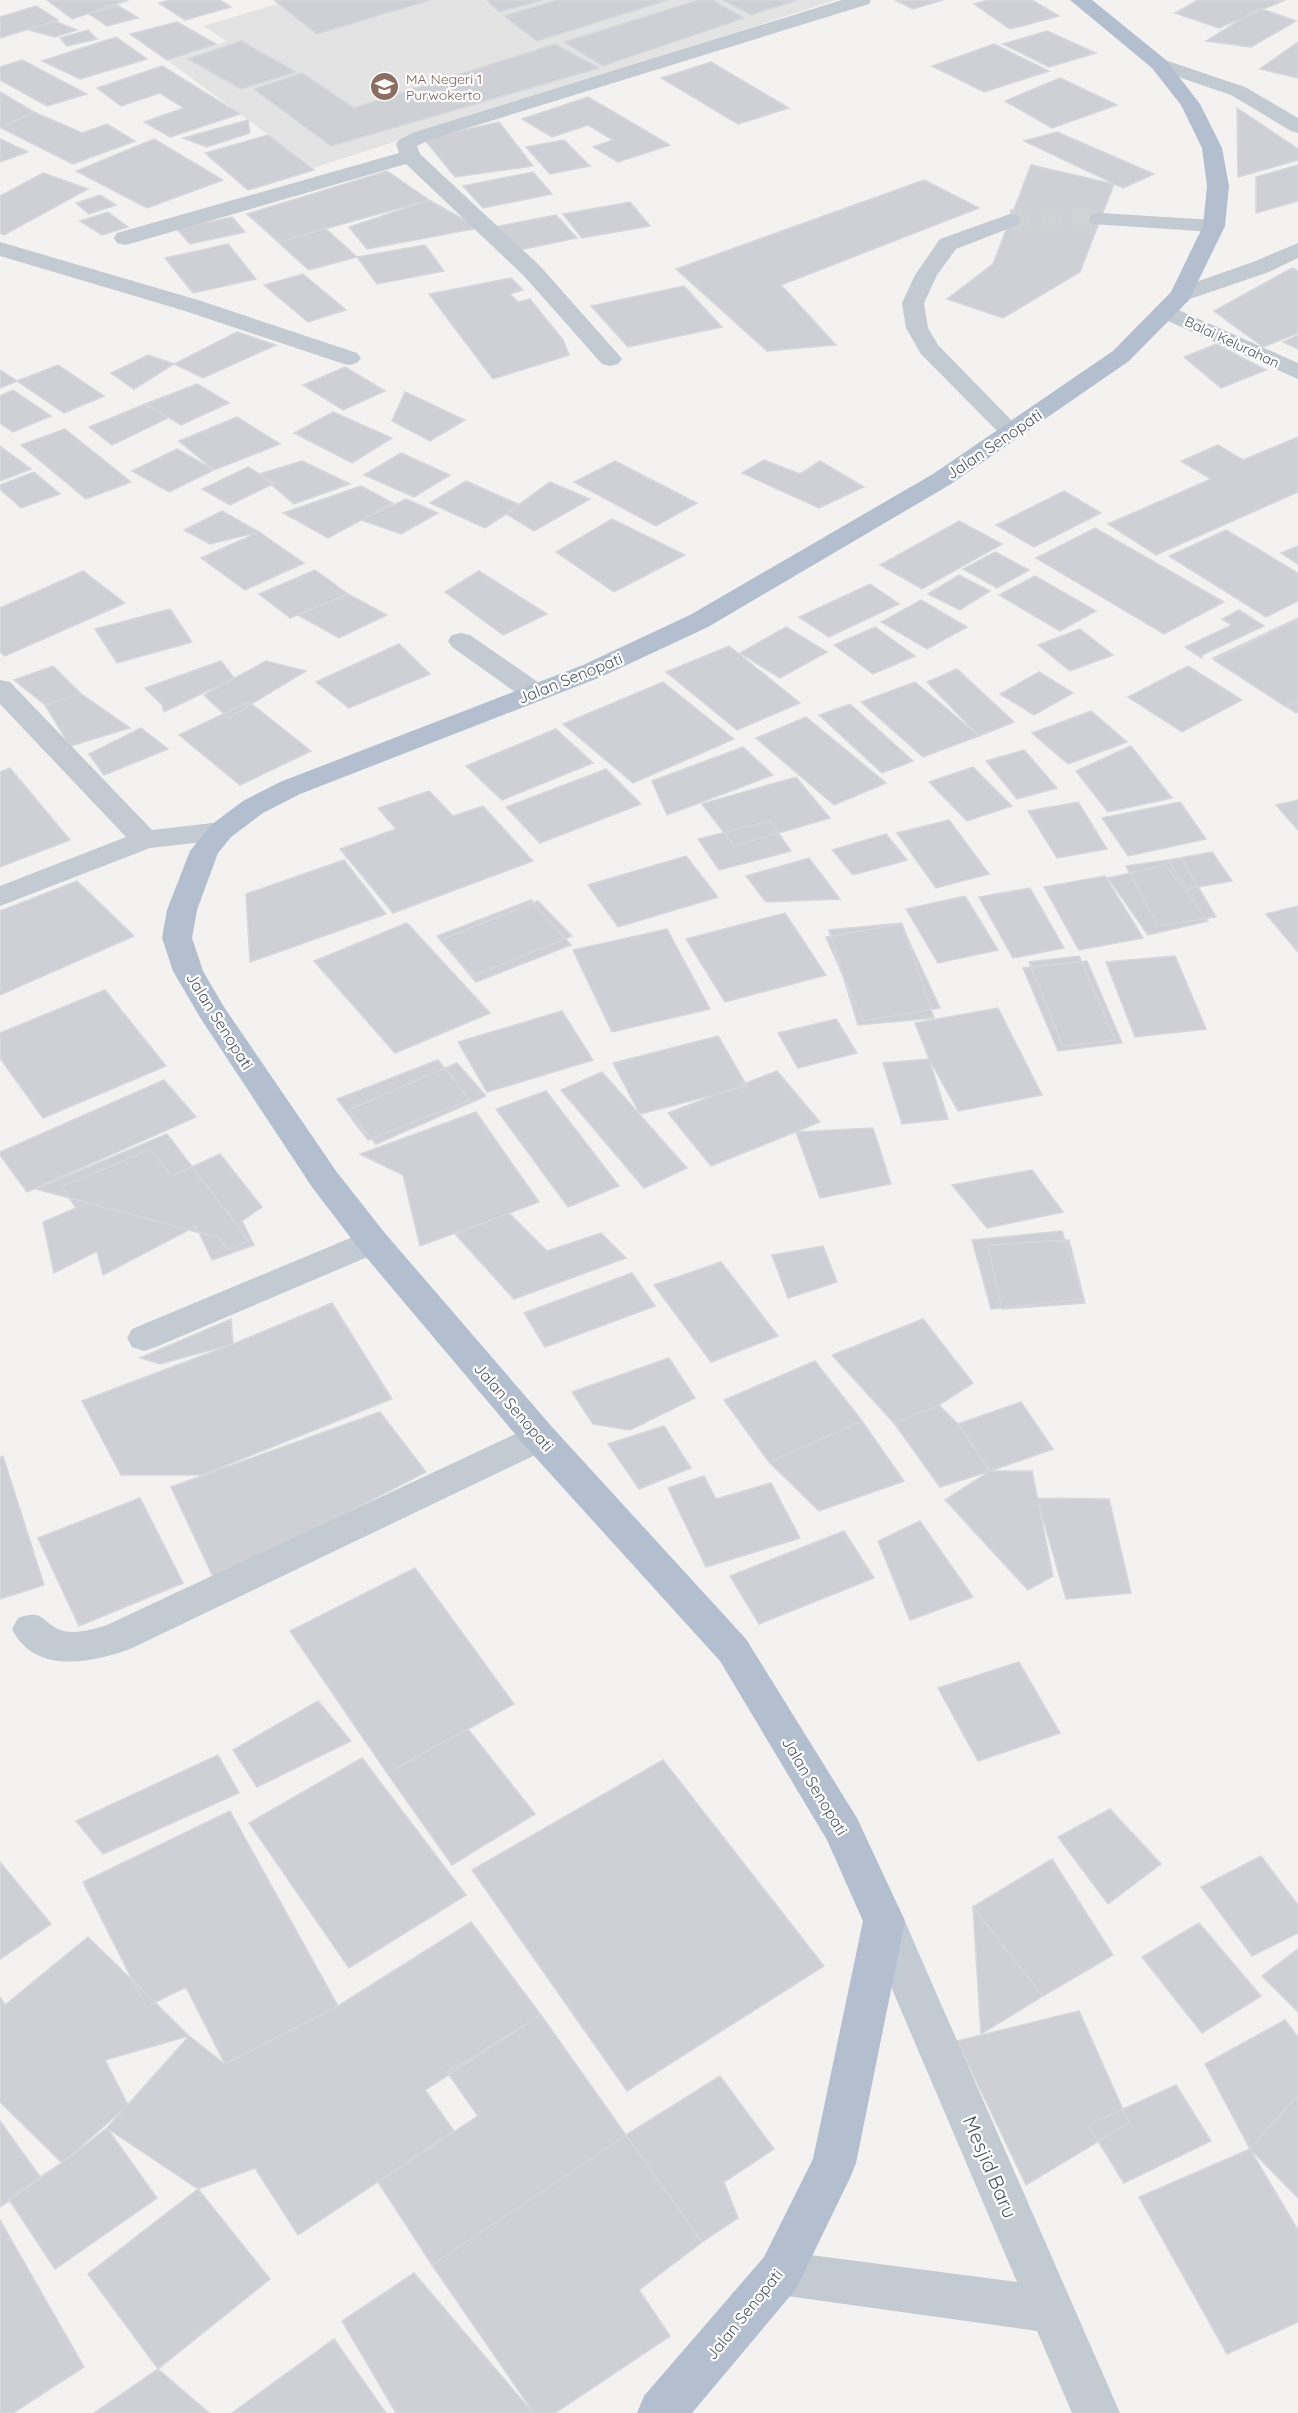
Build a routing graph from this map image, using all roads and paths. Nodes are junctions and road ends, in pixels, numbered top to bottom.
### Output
1 (862, 0) edge
2 (1079, 0) edge
3 (1159, 64) junction
4 (1298, 127) edge
5 (410, 156) junction
6 (1100, 219) tunnel mouth
7 (1010, 220) tunnel mouth
8 (1214, 226) junction
9 (125, 238) dead end
10 (0, 249) edge
11 (1298, 250) edge
12 (1173, 303) junction
13 (349, 358) dead end
14 (610, 359) dead end
15 (1298, 372) edge
16 (1011, 432) junction
17 (461, 641) dead end
18 (0, 688) edge
19 (535, 693) junction
20 (221, 831) junction
21 (145, 840) junction
22 (0, 897) edge
23 (372, 1241) junction
24 (144, 1338) dead end
25 (539, 1437) junction
26 (31, 1629) dead end
27 (884, 1921) junction
28 (780, 2273) junction
29 (1052, 2310) junction
30 (661, 2413) edge
31 (1096, 2413) edge

1 - 5 street
2 - 3 main road, Jalan Senopati
3 - 4 street
3 - 8 main road, Jalan Senopati
5 - 9 street
5 - 14 street
6 - 8 street
7 - 16 street
8 - 12 main road, Jalan Senopati
10 - 13 street
11 - 12 street
12 - 15 street, Balai Kelurahan
12 - 16 main road, Jalan Senopati
16 - 19 main road, Jalan Senopati
17 - 19 street
18 - 21 street
19 - 20 main road, Jalan Senopati
20 - 21 street
20 - 23 main road, Jalan Senopati
21 - 22 street
23 - 24 street
23 - 25 main road, Jalan Senopati
25 - 26 street
25 - 27 main road, Jalan Senopati
27 - 28 main road, Jalan Senopati
27 - 29 street, Mesjid Baru
28 - 29 street
28 - 30 main road, Jalan Senopati
29 - 31 street, Mesjid Baru

